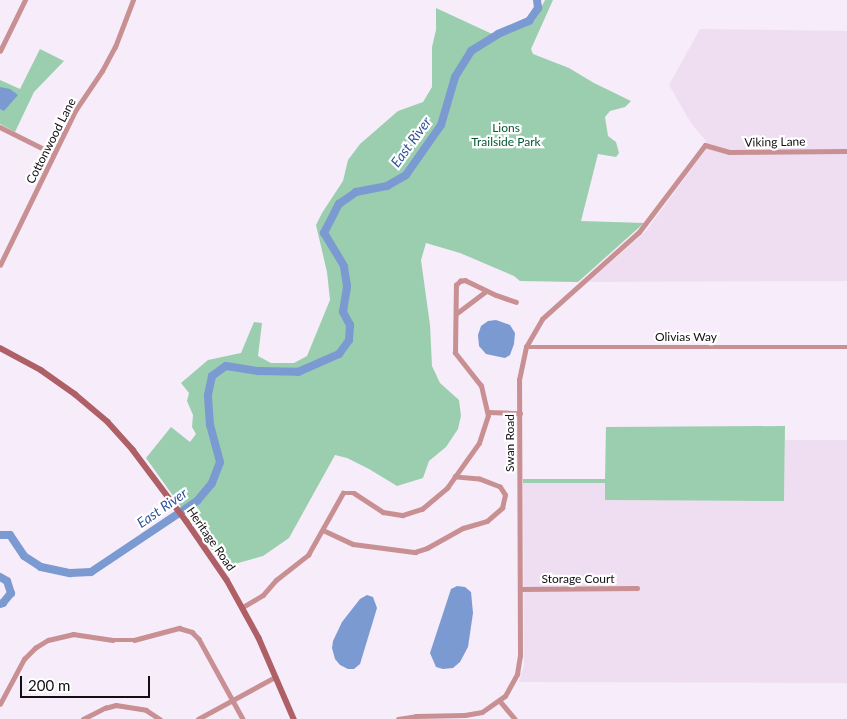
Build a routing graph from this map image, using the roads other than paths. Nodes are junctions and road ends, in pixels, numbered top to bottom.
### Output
1 (25, 0) edge
2 (134, 0) edge
3 (0, 51) edge
4 (0, 127) edge
5 (705, 145) joint
6 (847, 151) edge
7 (54, 154) junction
8 (0, 265) edge
9 (486, 291) junction
10 (516, 302) dead end
11 (457, 313) junction
12 (526, 347) junction
13 (847, 347) edge
14 (0, 348) edge
15 (488, 412) junction
16 (520, 412) junction
17 (456, 477) junction
18 (323, 530) junction
19 (520, 588) junction
20 (637, 588) dead end
21 (243, 607) junction
22 (275, 677) junction
23 (233, 700) junction
24 (500, 701) junction
25 (0, 704) edge
26 (83, 719) edge
27 (160, 719) edge
28 (198, 719) edge
29 (243, 719) edge
30 (294, 719) edge
31 (398, 719) edge
32 (515, 719) edge

1 - 3 street
2 - 7 street, Cottonwood Lane
4 - 7 street
5 - 6 street, Viking Lane
5 - 12 street, Swan Road
7 - 8 street, Cottonwood Lane
9 - 10 street
9 - 11 street
9 - 11 street
11 - 15 street
12 - 13 street, Olivias Way
12 - 16 street, Swan Road
14 - 21 main road, Heritage Road
15 - 16 street
15 - 17 street
16 - 19 street, Swan Road
17 - 18 street
17 - 18 street
18 - 21 street
19 - 20 street, Storage Court
19 - 24 street, Swan Road
21 - 22 main road, Heritage Road
22 - 23 street
22 - 30 main road, Heritage Road
23 - 25 street
23 - 28 street
23 - 29 street
24 - 31 street, Swan Road
24 - 32 street
26 - 27 street

